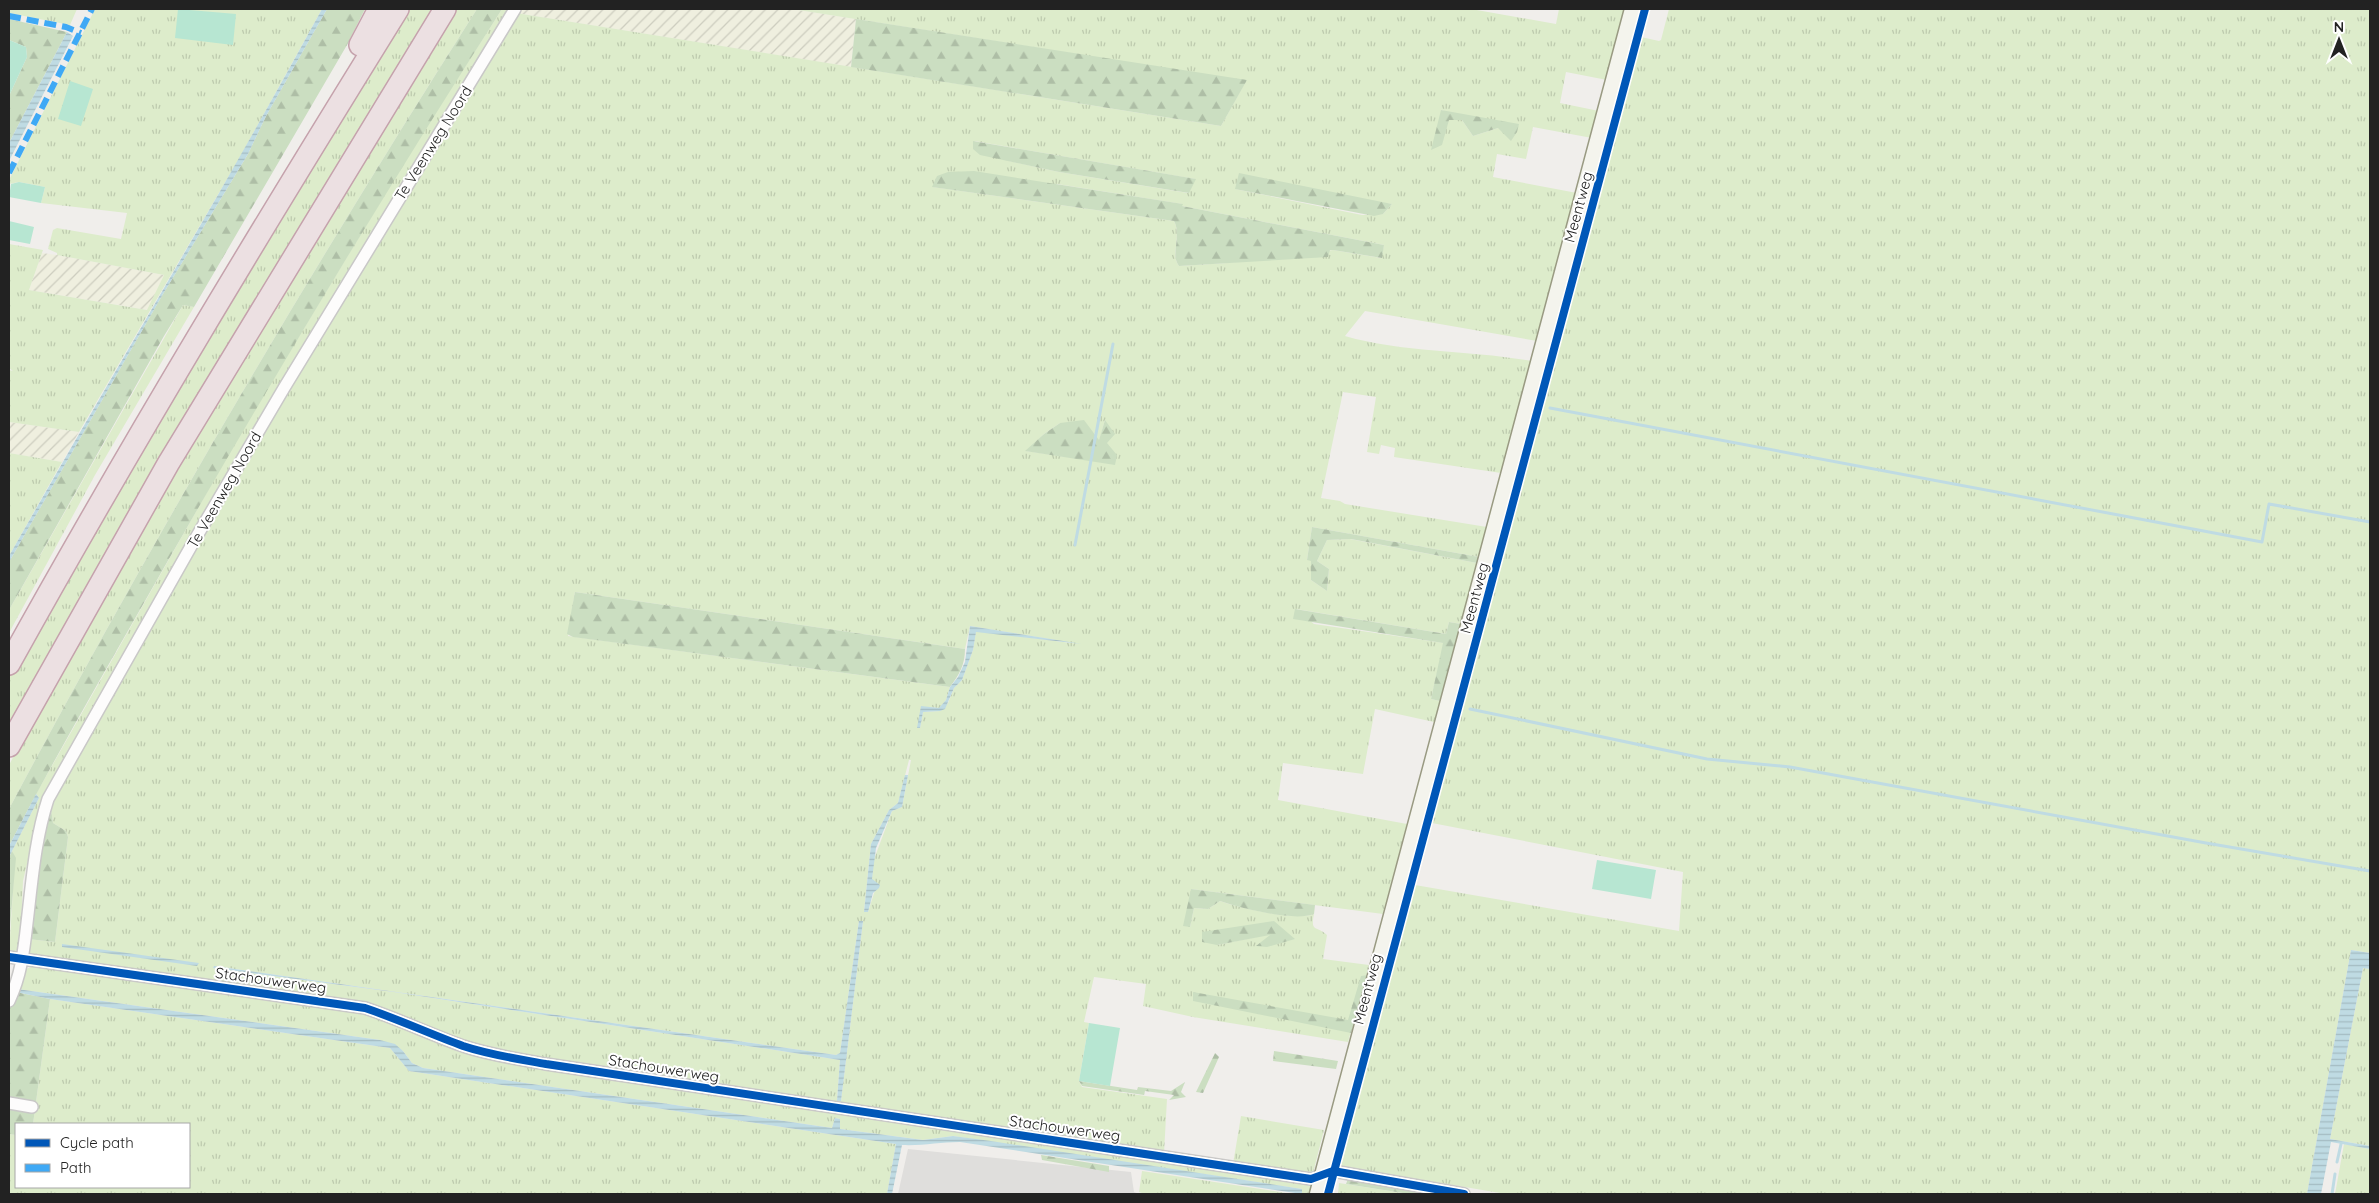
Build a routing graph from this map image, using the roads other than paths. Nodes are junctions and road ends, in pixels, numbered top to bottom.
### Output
1 (379, 9) edge
2 (398, 9) edge
3 (445, 9) edge
4 (516, 9) edge
5 (1633, 9) edge
6 (258, 234) junction
7 (9, 664) edge
8 (9, 746) edge
9 (9, 957) edge
10 (23, 960) junction
11 (9, 1001) edge
12 (9, 1103) edge
13 (32, 1107) dead end
14 (1322, 1175) junction
15 (1318, 1194) edge
16 (1464, 1194) edge

1 - 6 highway
2 - 6 highway
3 - 8 highway
4 - 10 street, Te Veenweg Noord
5 - 14 street, Meentweg
6 - 7 highway
9 - 10 street, Stachouwerweg
10 - 11 street, Te Veenweg Noord
10 - 14 street, Stachouwerweg
12 - 13 street
14 - 15 street, Meentweg
14 - 16 street, Stachouwerweg

